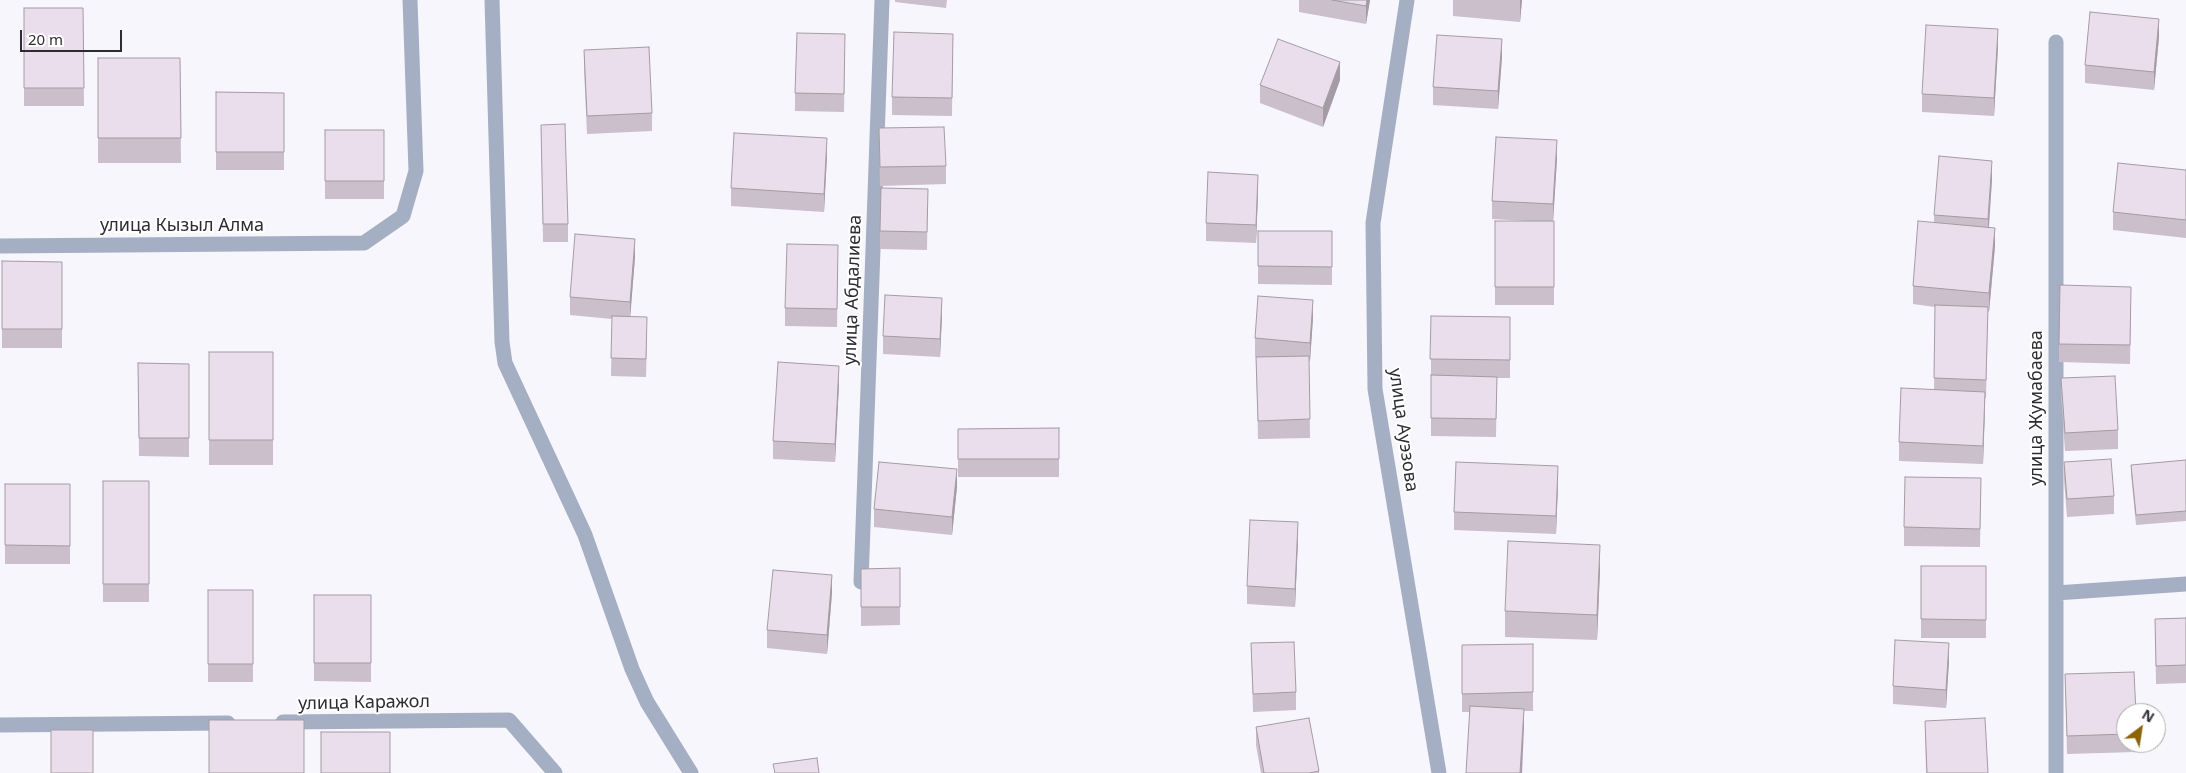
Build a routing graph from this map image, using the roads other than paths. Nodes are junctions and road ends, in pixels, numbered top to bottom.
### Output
1 (410, 0) edge
2 (492, 0) edge
3 (882, 0) edge
4 (1407, 0) edge
5 (2056, 42) dead end
6 (0, 246) edge
7 (861, 582) edge
8 (2186, 584) edge
9 (2056, 593) junction
10 (270, 722) edge
11 (240, 723) edge
12 (0, 725) edge
13 (555, 773) edge
14 (691, 773) edge
15 (1439, 773) edge
16 (2056, 773) edge

1 - 6 street, улица Кызыл Алма
2 - 14 street
3 - 7 street, улица Абдалиева
4 - 15 street, улица Ауэзова
5 - 9 street, улица Жумабаева
8 - 9 street
9 - 16 street, улица Жумабаева
10 - 13 street, улица Каражол
11 - 12 street

